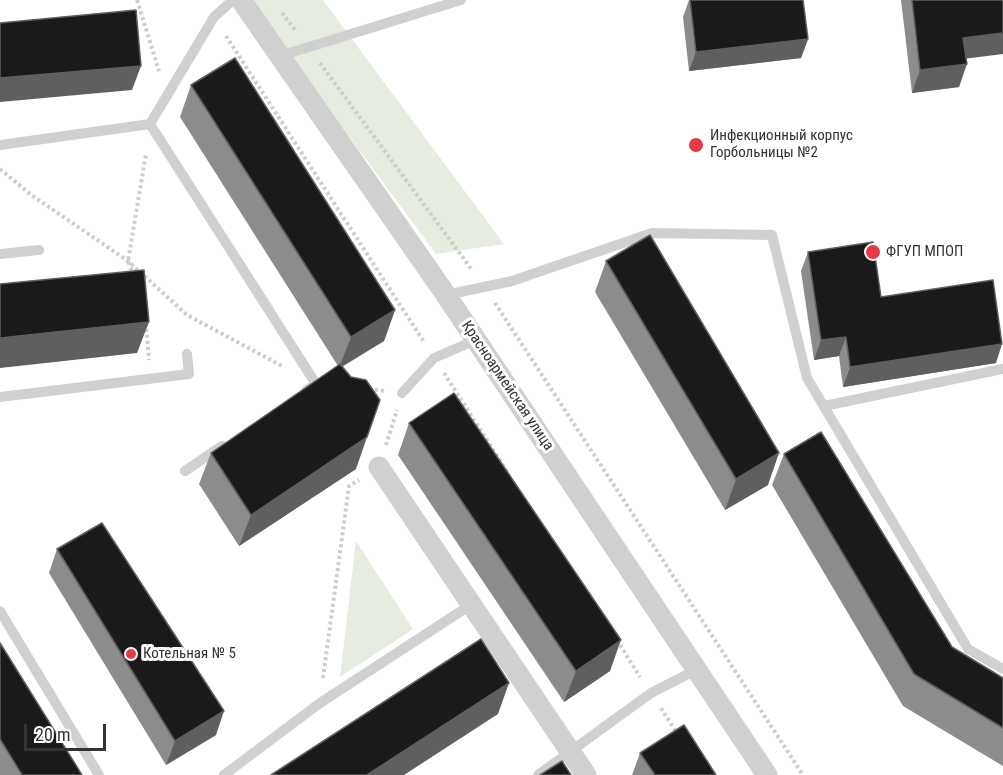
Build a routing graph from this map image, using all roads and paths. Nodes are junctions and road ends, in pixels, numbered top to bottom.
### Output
1 (136, 0) edge
2 (233, 0) edge
3 (242, 0) edge
4 (461, 0) edge
5 (280, 9) dead end
6 (214, 17) junction
7 (308, 47) junction
8 (280, 56) junction
9 (163, 82) dead end
10 (150, 124) junction
11 (0, 145) edge
12 (0, 169) edge
13 (39, 250) dead end
14 (0, 254) edge
15 (128, 261) junction
16 (136, 283) edge
17 (485, 286) junction
18 (446, 295) junction
19 (146, 317) edge
20 (476, 340) junction
21 (187, 354) dead end
22 (434, 358) junction
23 (1001, 371) edge
24 (134, 380) junction
25 (316, 384) junction
26 (359, 388) edge
27 (402, 393) junction
28 (297, 396) edge
29 (0, 397) edge
30 (824, 406) junction
31 (232, 440) edge
32 (379, 467) junction
33 (185, 471) dead end
34 (511, 476) edge
35 (472, 604) junction
36 (0, 611) edge
37 (612, 634) edge
38 (1003, 669) edge
39 (696, 670) junction
40 (651, 693) junction
41 (320, 703) junction
42 (680, 739) edge
43 (572, 751) junction
44 (99, 775) edge
45 (225, 775) edge
46 (538, 775) edge
47 (586, 775) edge
48 (767, 775) edge
49 (803, 775) edge

1 - 9 path
2 - 6 lane
3 - 8 street, Красноармейская улица
4 - 7 lane
5 - 7 path
6 - 10 lane
6 - 22 path
7 - 8 lane
7 - 17 path
8 - 18 street, Красноармейская улица
10 - 11 lane
10 - 15 path
10 - 25 lane
12 - 15 path
13 - 14 lane
15 - 16 path
15 - 25 path
17 - 18 lane
17 - 30 lane
17 - 49 path
18 - 20 street, Красноармейская улица
19 - 24 path
20 - 22 lane
20 - 39 street, Красноармейская улица
21 - 24 lane
22 - 27 lane
22 - 34 path
23 - 30 lane
24 - 29 lane
25 - 28 lane
26 - 27 path
27 - 32 path
30 - 38 lane
31 - 33 lane
32 - 35 street
32 - 41 path
35 - 41 lane
35 - 43 street
36 - 44 lane
37 - 40 path
39 - 40 lane
39 - 48 street, Красноармейская улица
40 - 42 path
40 - 43 lane
41 - 45 lane
43 - 46 lane
43 - 47 street

